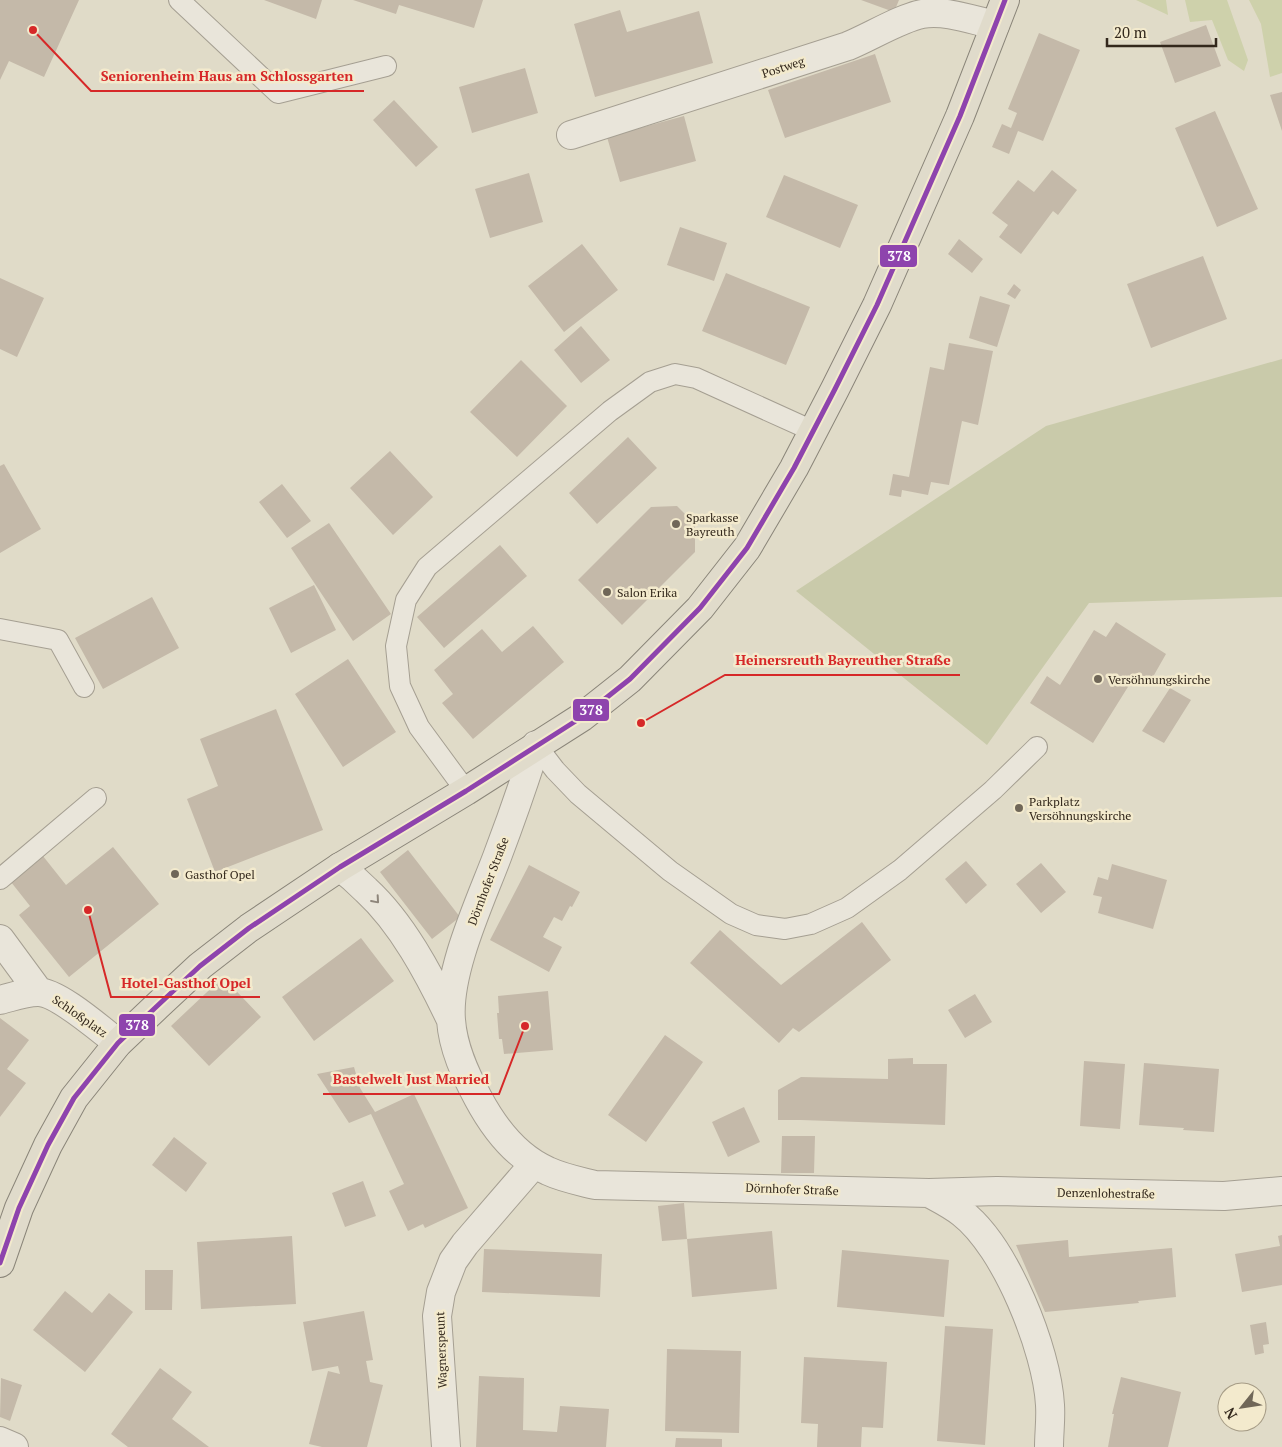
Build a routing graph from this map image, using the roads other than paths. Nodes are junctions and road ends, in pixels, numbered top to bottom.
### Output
1 (179, 0) edge
2 (1005, 0) edge
3 (995, 25) junction
4 (386, 66) dead end
5 (571, 135) dead end
6 (813, 431) junction
7 (0, 630) edge
8 (84, 687) dead end
9 (536, 745) junction
10 (1037, 747) dead end
11 (466, 791) junction
12 (96, 798) dead end
13 (340, 867) junction
14 (0, 879) edge
15 (0, 938) edge
16 (39, 992) junction
17 (0, 1000) edge
18 (451, 1020) junction
19 (118, 1044) junction
20 (534, 1164) junction
21 (1282, 1191) edge
22 (929, 1193) junction
23 (0, 1263) edge
24 (0, 1441) edge
25 (14, 1447) edge
26 (446, 1447) edge
27 (1049, 1447) edge

1 - 4 lane
2 - 3 main road
3 - 5 street, Postweg
3 - 6 main road
6 - 9 main road
6 - 11 lane
7 - 8 lane
9 - 10 lane
9 - 11 main road
9 - 18 street, Dörnhofer Straße
11 - 13 main road
12 - 14 lane
13 -> 18 street, Dörnhofer Straße
13 - 19 main road
15 - 16 street, Schloßplatz
16 - 17 street, Schloßplatz
16 - 19 street, Schloßplatz
18 - 20 street, Dörnhofer Straße
19 - 23 main road
20 - 22 street, Dörnhofer Straße
20 - 26 street, Wagnerspeunt
21 - 22 street, Denzenlohestraße
22 - 27 street
24 - 25 street

